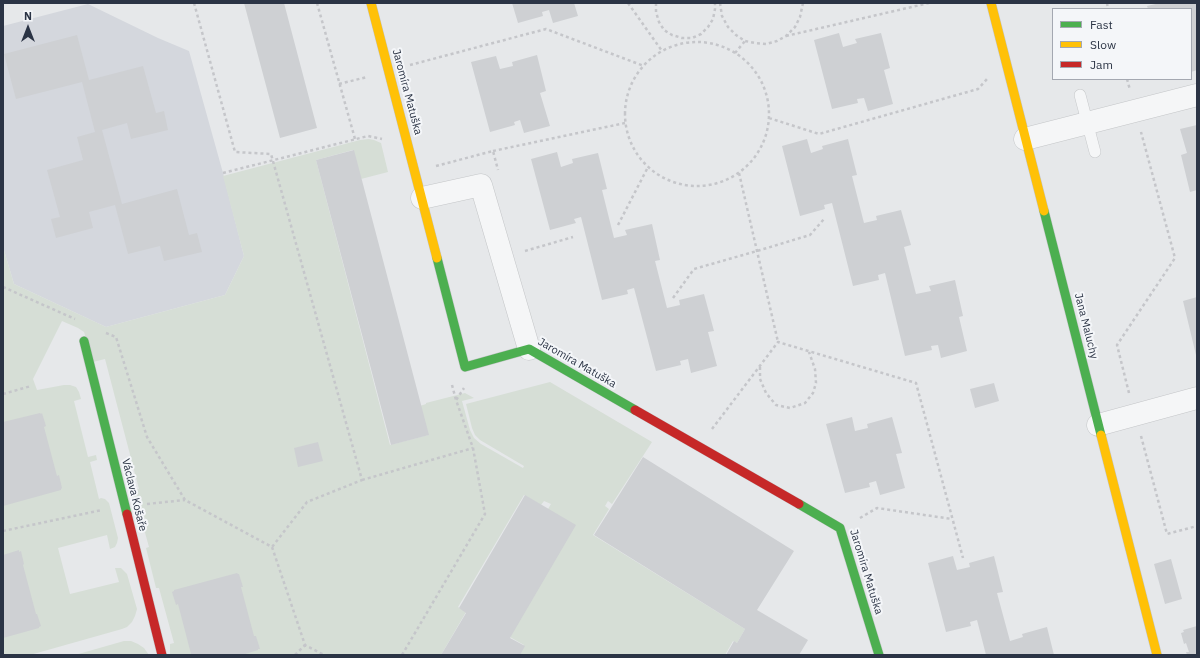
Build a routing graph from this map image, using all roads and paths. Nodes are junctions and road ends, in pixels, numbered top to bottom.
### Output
1 (194, 3) edge
2 (317, 3) edge
3 (371, 3) edge
4 (628, 3) edge
5 (656, 3) edge
6 (715, 3) edge
7 (720, 3) edge
8 (803, 3) edge
9 (929, 3) edge
10 (990, 3) edge
11 (715, 9) junction
12 (721, 10) junction
13 (786, 36) junction
14 (692, 38) junction
15 (745, 41) junction
16 (691, 42) junction
17 (662, 51) junction
18 (735, 53) junction
19 (644, 66) junction
20 (389, 70) junction
21 (988, 78) dead end
22 (1127, 80) edge
23 (339, 84) junction
24 (1080, 95) dead end
25 (1197, 95) edge
26 (1135, 111) junction
27 (769, 118) junction
28 (625, 123) junction
29 (1088, 123) junction
30 (354, 139) junction
31 (1025, 139) junction
32 (384, 140) dead end
33 (493, 151) junction
34 (1095, 152) dead end
35 (272, 160) junction
36 (648, 167) junction
37 (415, 171) junction
38 (499, 172) dead end
39 (223, 173) dead end
40 (738, 173) junction
41 (422, 198) junction
42 (824, 219) dead end
43 (618, 224) dead end
44 (573, 237) dead end
45 (757, 251) junction
46 (520, 253) dead end
47 (3, 287) edge
48 (673, 298) dead end
49 (81, 322) dead end
50 (102, 331) dead end
51 (84, 342) dead end
52 (778, 342) junction
53 (529, 349) junction
54 (809, 351) junction
55 (479, 363) junction
56 (760, 366) junction
57 (450, 378) dead end
58 (31, 386) dead end
59 (3, 394) edge
60 (1197, 398) edge
61 (456, 400) junction
62 (1135, 415) junction
63 (1098, 425) junction
64 (711, 431) dead end
65 (473, 448) junction
66 (362, 480) junction
67 (185, 500) junction
68 (124, 506) junction
69 (858, 519) dead end
70 (952, 519) junction
71 (1197, 526) edge
72 (3, 531) edge
73 (272, 547) junction
74 (963, 558) dead end
75 (305, 646) junction
76 (162, 655) edge
77 (295, 655) edge
78 (324, 655) edge
79 (402, 655) edge
80 (879, 655) edge
81 (1157, 655) edge

1 - 35 path
2 - 23 path
3 - 20 street, Jaromíra Matuška
4 - 17 path
5 - 14 path
6 - 11 path
7 - 12 path
8 - 13 path
9 - 13 path
10 - 31 street, Jana Maluchy
11 - 12 path
11 - 14 path
12 - 15 path
13 - 15 path
14 - 16 path
15 - 18 path
16 - 17 path
16 - 18 path
17 - 19 path
18 - 27 path
19 - 20 path
19 - 28 path
20 - 23 path
20 - 37 street, Jaromíra Matuška
21 - 27 path
22 - 26 path
23 - 30 path
24 - 29 lane
25 - 26 street
26 - 29 street
26 - 62 path
27 - 40 path
28 - 33 path
28 - 36 path
29 - 31 street
29 - 34 lane
30 - 32 path
30 - 35 path
31 - 63 street, Jana Maluchy
33 - 37 path
33 - 38 path
35 - 39 path
35 - 66 path
36 - 40 path
36 - 43 path
37 - 41 street, Jaromíra Matuška
40 - 45 path
41 - 53 street
41 - 55 street, Jaromíra Matuška
42 - 45 path
44 - 46 path
45 - 48 path
45 - 52 path
47 - 49 path
50 - 67 path
51 - 68 street, Václava Košaře
52 - 54 path
52 - 56 path
53 - 55 street, Jaromíra Matuška
53 - 80 street, Jaromíra Matuška
54 - 56 path
54 - 70 path
55 - 61 path
56 - 64 path
57 - 61 path
58 - 59 path
60 - 62 street
61 - 65 path
62 - 63 street
62 - 71 path
63 - 81 street, Jana Maluchy
65 - 66 path
65 - 79 path
66 - 73 path
67 - 68 path
67 - 73 path
68 - 72 path
68 - 76 street, Václava Košaře
69 - 70 path
70 - 74 path
73 - 75 path
75 - 77 path
75 - 78 path

